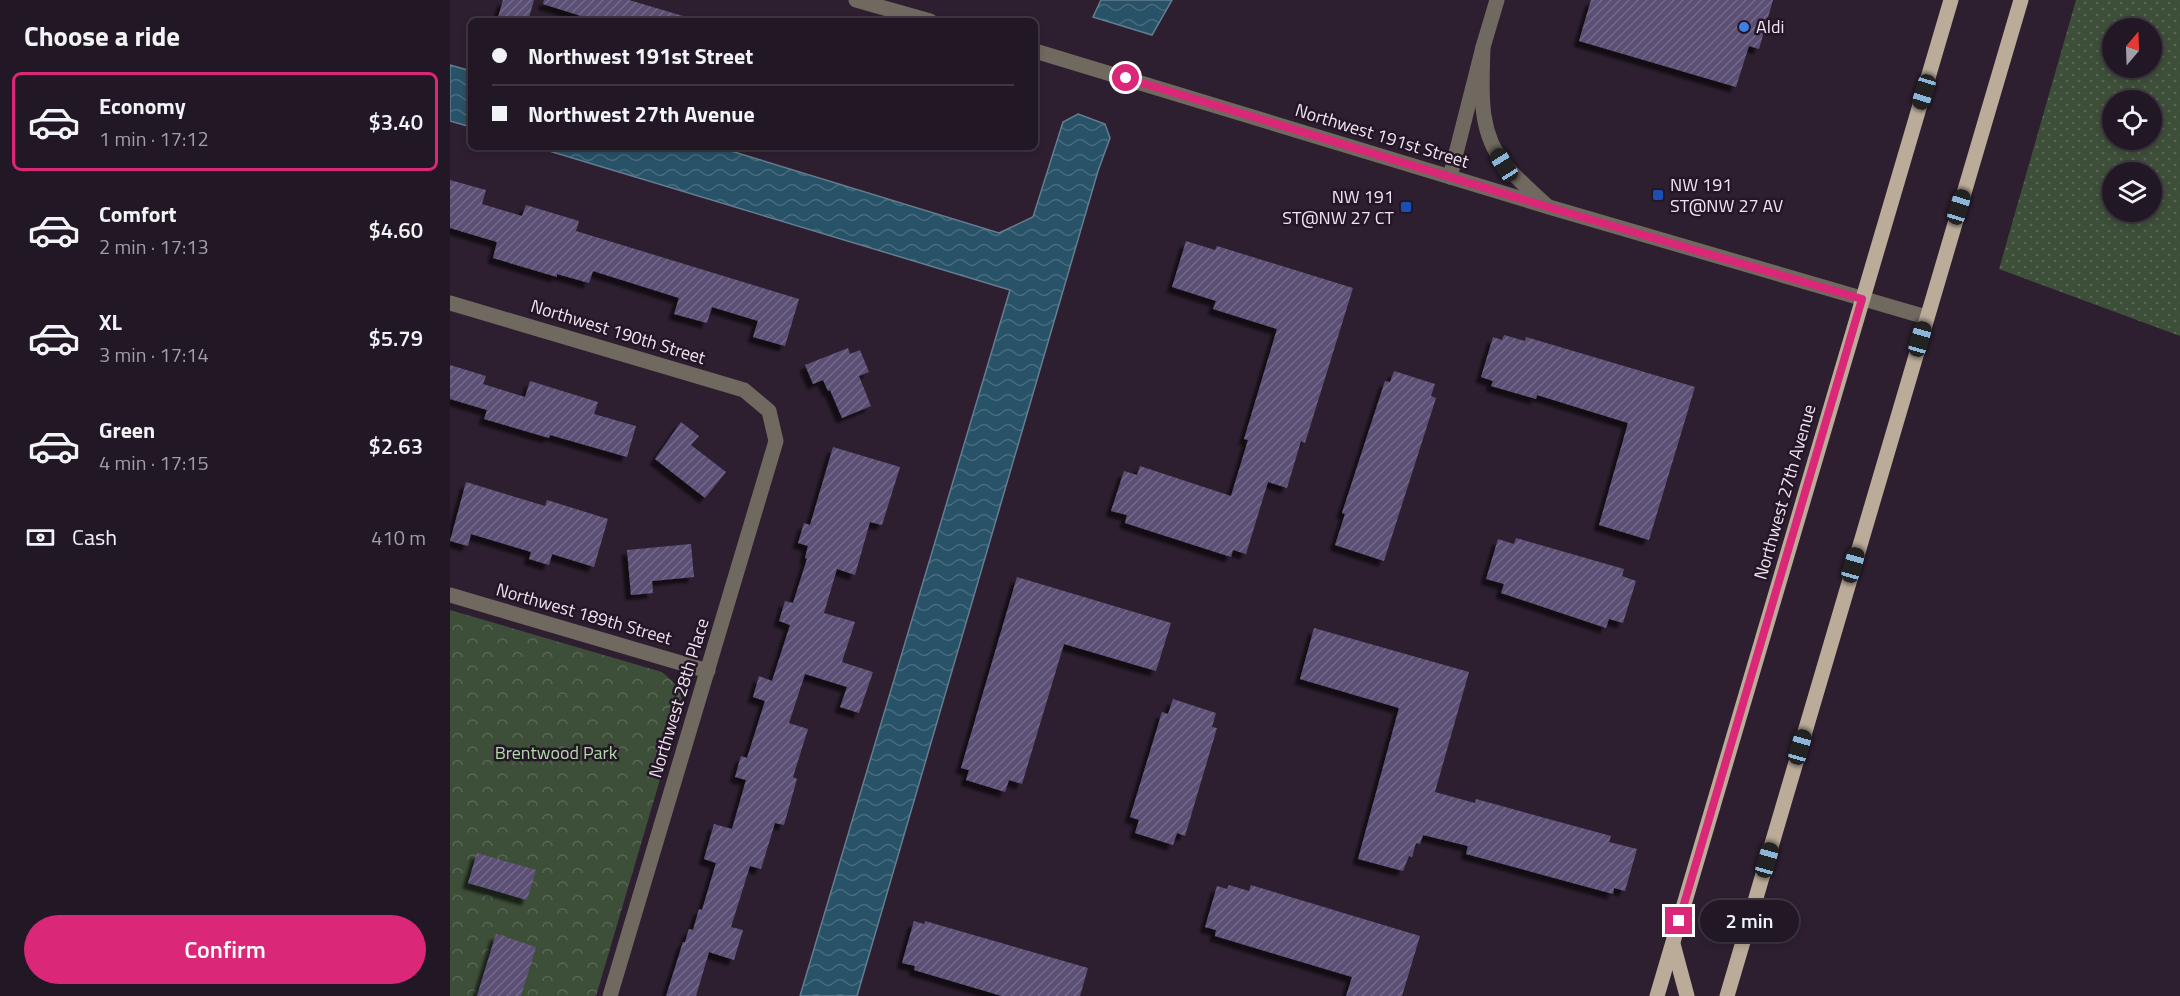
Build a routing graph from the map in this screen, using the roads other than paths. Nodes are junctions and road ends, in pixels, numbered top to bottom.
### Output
1 (856, 0) edge
2 (1497, 0) edge
3 (1951, 0) edge
4 (2021, 0) edge
5 (919, 18) edge
6 (1483, 47) junction
7 (1038, 52) edge
8 (1450, 177) junction
9 (1548, 207) junction
10 (1862, 299) junction
11 (450, 303) edge
12 (1926, 317) junction
13 (769, 411) joint
14 (450, 595) edge
15 (708, 671) junction
16 (1672, 943) junction
17 (610, 996) edge
18 (1657, 996) edge
19 (1687, 996) edge
20 (1727, 996) edge

1 - 5 street
2 - 6 street
3 - 10 main road, Northwest 27th Avenue
4 - 12 main road
6 - 8 street
6 - 9 street
7 - 8 street, Northwest 191st Street
8 - 9 street, Northwest 191st Street
9 - 10 street, Northwest 191st Street
10 - 12 street, Northwest 191st Street
10 - 16 main road, Northwest 27th Avenue
11 - 13 street, Northwest 190th Street
12 - 20 main road
13 - 15 street, Northwest 28th Place
14 - 15 street, Northwest 189th Street
15 - 17 street, Northwest 28th Place
16 - 18 main road, Northwest 27th Avenue
16 - 19 main road

